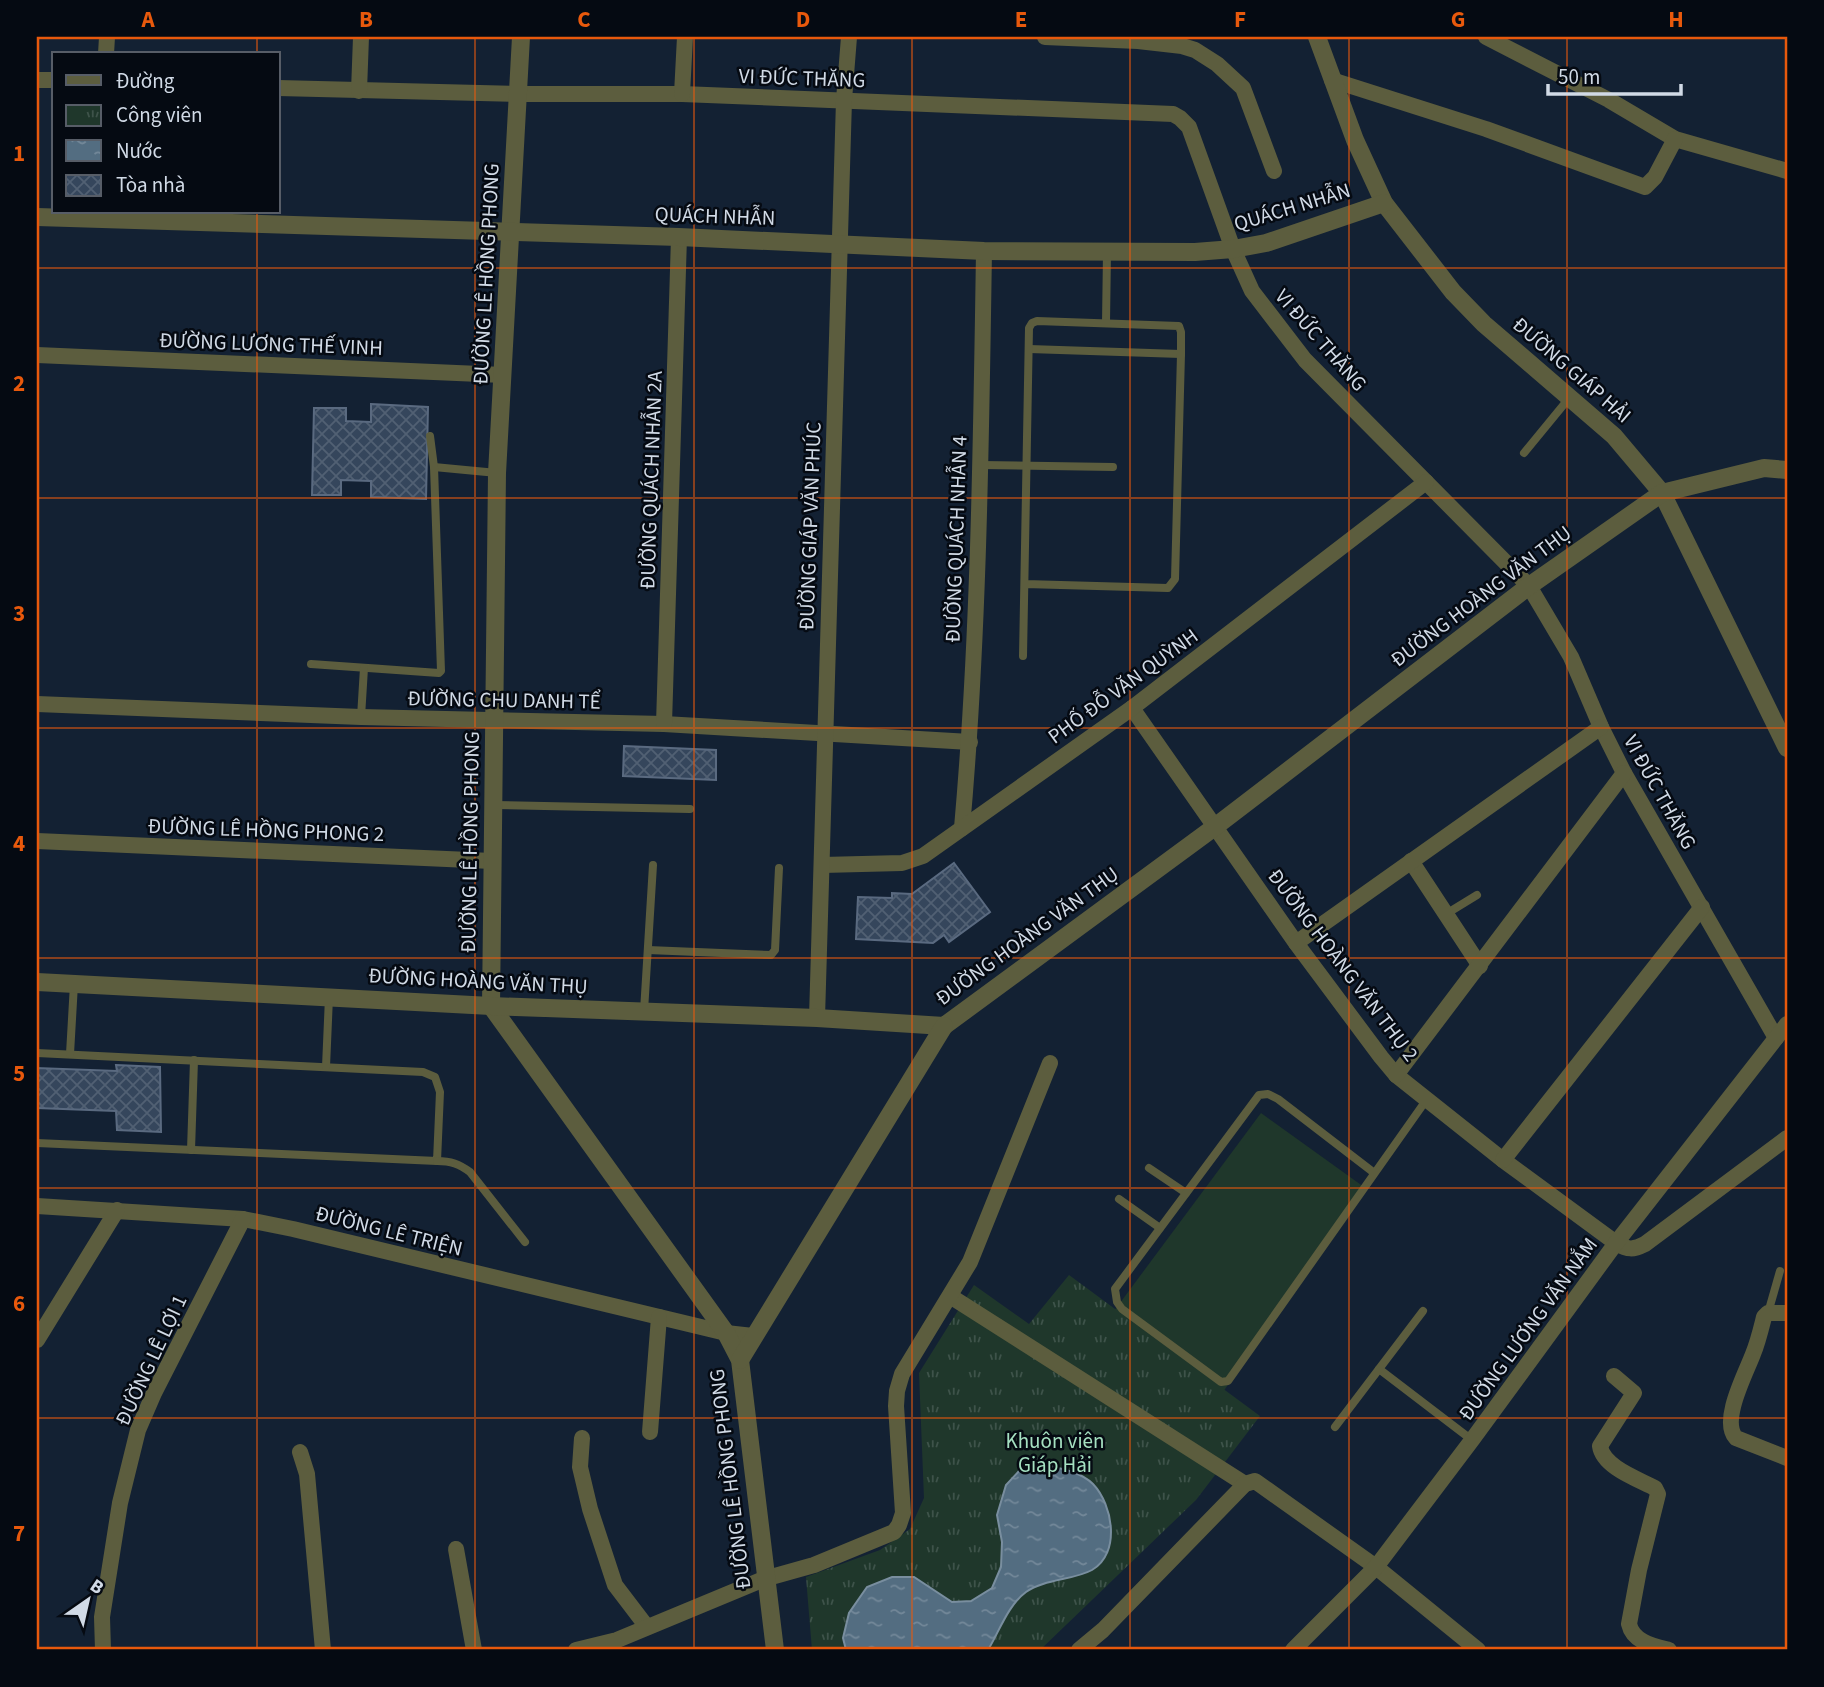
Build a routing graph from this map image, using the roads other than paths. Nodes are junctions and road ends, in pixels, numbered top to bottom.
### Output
1 (361, 37) edge
2 (521, 37) edge
3 (685, 37) edge
4 (849, 37) edge
5 (1045, 37) edge
6 (1317, 37) edge
7 (1486, 37) edge
8 (1520, 45) edge
9 (1332, 80) junction
10 (280, 88) edge
11 (359, 91) junction
12 (518, 94) junction
13 (682, 94) junction
14 (844, 100) junction
15 (1675, 139) junction
16 (1274, 171) dead end
17 (1787, 171) edge
18 (1384, 203) junction
19 (37, 217) edge
20 (511, 231) junction
21 (680, 237) junction
22 (840, 244) junction
23 (1233, 249) junction
24 (984, 251) junction
25 (1107, 251) junction
26 (1106, 323) junction
27 (1029, 349) junction
28 (1181, 354) junction
29 (37, 355) edge
30 (503, 375) junction
31 (1570, 397) junction
32 (430, 436) dead end
33 (1524, 453) dead end
34 (981, 465) junction
35 (1027, 465) junction
36 (434, 467) junction
37 (1112, 467) dead end
38 (1787, 470) edge
39 (497, 473) junction
40 (1426, 482) junction
41 (1662, 493) junction
42 (1025, 584) junction
43 (1529, 586) junction
44 (1023, 656) dead end
45 (311, 664) dead end
46 (364, 668) junction
47 (37, 704) edge
48 (1132, 708) junction
49 (361, 717) junction
50 (494, 721) junction
51 (664, 724) junction
52 (1601, 727) junction
53 (825, 735) junction
54 (970, 742) junction
55 (1787, 748) edge
56 (1624, 773) junction
57 (493, 805) junction
58 (690, 809) dead end
59 (1216, 826) junction
60 (962, 828) junction
61 (37, 841) edge
62 (492, 860) junction
63 (1411, 861) junction
64 (653, 865) dead end
65 (822, 865) junction
66 (779, 868) dead end
67 (1477, 895) dead end
68 (1702, 907) junction
69 (1446, 914) junction
70 (1296, 943) junction
71 (648, 950) junction
72 (1480, 966) junction
73 (37, 982) edge
74 (74, 984) junction
75 (329, 997) junction
76 (491, 1006) junction
77 (644, 1011) junction
78 (817, 1018) junction
79 (1787, 1024) edge
80 (944, 1026) junction
81 (1776, 1038) junction
82 (37, 1053) edge
83 (71, 1054) junction
84 (194, 1060) junction
85 (1050, 1063) dead end
86 (326, 1067) junction
87 (1396, 1075) junction
88 (1427, 1099) junction
89 (1787, 1139) edge
90 (37, 1143) edge
91 (191, 1150) junction
92 (1503, 1160) junction
93 (437, 1161) junction
94 (1149, 1168) dead end
95 (1373, 1172) junction
96 (1186, 1193) junction
97 (1119, 1199) dead end
98 (37, 1206) edge
99 (117, 1210) junction
100 (243, 1219) junction
101 (1160, 1228) junction
102 (525, 1242) dead end
103 (1616, 1243) junction
104 (1780, 1271) dead end
105 (950, 1296) junction
106 (1423, 1311) dead end
107 (1768, 1313) junction
108 (1787, 1313) edge
109 (659, 1317) junction
110 (41, 1325) edge
111 (726, 1333) junction
112 (754, 1336) junction
113 (37, 1340) edge
114 (740, 1360) junction
115 (1379, 1369) junction
116 (1614, 1376) dead end
117 (1335, 1427) dead end
118 (650, 1432) dead end
119 (582, 1438) dead end
120 (1472, 1440) junction
121 (300, 1452) dead end
122 (1787, 1458) edge
123 (1245, 1485) junction
124 (456, 1549) dead end
125 (1376, 1567) junction
126 (764, 1579) junction
127 (647, 1627) junction
128 (617, 1645) edge
129 (103, 1650) edge
130 (323, 1650) edge
131 (474, 1650) edge
132 (576, 1650) edge
133 (775, 1650) edge
134 (1079, 1650) edge
135 (1293, 1650) edge
136 (1478, 1650) edge
137 (1669, 1650) edge

1 - 11 street
2 - 12 street, ĐƯỜNG LÊ HỒNG PHONG
3 - 13 street
4 - 14 street, ĐƯỜNG GIÁP VĂN PHÚC
5 - 16 street
6 - 9 street, ĐƯỜNG GIÁP HẢI
7 - 8 street
8 - 15 street
9 - 15 street
9 - 18 street, ĐƯỜNG GIÁP HẢI
10 - 11 street, VI ĐỨC THĂNG
11 - 12 street, VI ĐỨC THĂNG
12 - 13 street, VI ĐỨC THĂNG
12 - 20 street, ĐƯỜNG LÊ HỒNG PHONG
13 - 14 street, VI ĐỨC THĂNG
14 - 22 street, ĐƯỜNG GIÁP VĂN PHÚC
14 - 23 street, VI ĐỨC THĂNG
15 - 17 street
18 - 23 street, QUÁCH NHẪN
18 - 31 street, ĐƯỜNG GIÁP HẢI
19 - 20 street, QUÁCH NHẪN
20 - 21 street, QUÁCH NHẪN
20 - 30 street, ĐƯỜNG LÊ HỒNG PHONG
21 - 22 street, QUÁCH NHẪN
21 - 51 street, ĐƯỜNG QUÁCH NHẪN 2A
22 - 24 street, QUÁCH NHẪN
22 - 53 street, ĐƯỜNG GIÁP VĂN PHÚC
23 - 25 street, QUÁCH NHẪN
23 - 40 street, VI ĐỨC THĂNG
24 - 25 street, QUÁCH NHẪN
24 - 34 street, ĐƯỜNG QUÁCH NHẪN 4
25 - 26 lane
26 - 27 lane
26 - 28 lane
27 - 28 lane
27 - 35 lane
28 - 42 lane
29 - 30 street, ĐƯỜNG LƯƠNG THẾ VINH
30 - 39 street, ĐƯỜNG LÊ HỒNG PHONG
31 - 33 lane
31 - 41 street, ĐƯỜNG GIÁP HẢI
32 - 36 lane
34 - 35 lane
34 - 54 street, ĐƯỜNG QUÁCH NHẪN 4
35 - 37 lane
35 - 42 lane
36 - 39 lane
36 - 46 lane
38 - 41 street, ĐƯỜNG HOÀNG VĂN THỤ
39 - 50 street, ĐƯỜNG LÊ HỒNG PHONG
40 - 43 street, VI ĐỨC THĂNG
40 - 48 street, PHỐ ĐỖ VĂN QUỲNH
41 - 43 street, ĐƯỜNG HOÀNG VĂN THỤ
41 - 55 street, ĐƯỜNG GIÁP HẢI
42 - 44 lane
43 - 52 street, VI ĐỨC THĂNG
43 - 59 street, ĐƯỜNG HOÀNG VĂN THỤ
45 - 46 lane
46 - 49 lane
47 - 49 street, ĐƯỜNG CHU DANH TỂ
48 - 59 street, ĐƯỜNG HOÀNG VĂN THỤ 2
48 - 60 street, PHỐ ĐỖ VĂN QUỲNH
49 - 50 street, ĐƯỜNG CHU DANH TỂ
50 - 51 street, ĐƯỜNG CHU DANH TỂ
50 - 57 street, ĐƯỜNG LÊ HỒNG PHONG
51 - 53 street, ĐƯỜNG CHU DANH TỂ
52 - 56 street, VI ĐỨC THĂNG
52 - 63 street
53 - 54 street, ĐƯỜNG CHU DANH TỂ
53 - 65 street, ĐƯỜNG GIÁP VĂN PHÚC
54 - 60 street, ĐƯỜNG QUÁCH NHẪN 4
56 - 68 street, VI ĐỨC THĂNG
56 - 72 street
57 - 58 lane
57 - 62 street, ĐƯỜNG LÊ HỒNG PHONG
59 - 70 street, ĐƯỜNG HOÀNG VĂN THỤ 2
59 - 80 street, ĐƯỜNG HOÀNG VĂN THỤ
60 - 65 street, PHỐ ĐỖ VĂN QUỲNH
61 - 62 street, ĐƯỜNG LÊ HỒNG PHONG 2
62 - 76 street, ĐƯỜNG LÊ HỒNG PHONG
63 - 69 street
63 - 70 street
64 - 71 lane
65 - 78 street, ĐƯỜNG GIÁP VĂN PHÚC
66 - 71 lane
67 - 69 lane
68 - 81 street, VI ĐỨC THĂNG
68 - 92 street
69 - 72 street
70 - 87 street, ĐƯỜNG HOÀNG VĂN THỤ 2
71 - 77 lane
72 - 87 street
73 - 74 street, ĐƯỜNG HOÀNG VĂN THỤ
74 - 75 street, ĐƯỜNG HOÀNG VĂN THỤ
74 - 83 lane
75 - 76 street, ĐƯỜNG HOÀNG VĂN THỤ
75 - 86 lane
76 - 77 street, ĐƯỜNG HOÀNG VĂN THỤ
76 - 111 street, ĐƯỜNG LÊ HỒNG PHONG
77 - 78 street, ĐƯỜNG HOÀNG VĂN THỤ
78 - 80 street, ĐƯỜNG HOÀNG VĂN THỤ
79 - 81 street, ĐƯỜNG LƯƠNG VĂN NẮM
80 - 112 street
81 - 103 street, ĐƯỜNG LƯƠNG VĂN NẮM
82 - 83 lane
83 - 84 lane
84 - 86 lane
84 - 91 lane
85 - 105 street
86 - 93 lane
87 - 88 street, ĐƯỜNG HOÀNG VĂN THỤ 2
88 - 92 street, ĐƯỜNG HOÀNG VĂN THỤ 2
88 - 95 lane
89 - 103 street
90 - 91 lane
91 - 93 lane
92 - 103 street, ĐƯỜNG HOÀNG VĂN THỤ 2
93 - 102 lane
94 - 96 lane
95 - 96 lane
95 - 101 lane
96 - 101 lane
97 - 101 lane
98 - 99 street, ĐƯỜNG LÊ TRIỆN
99 - 100 street, ĐƯỜNG LÊ TRIỆN
99 - 110 street
100 - 109 street, ĐƯỜNG LÊ TRIỆN
100 - 129 street, ĐƯỜNG LÊ LỢI 1
103 - 120 street, ĐƯỜNG LƯƠNG VĂN NẮM
104 - 107 lane
105 - 123 street
105 - 126 street
106 - 115 lane
107 - 108 street
107 - 122 street
109 - 111 street, ĐƯỜNG LÊ TRIỆN
109 - 118 street
110 - 113 street
111 - 112 street, ĐƯỜNG LÊ TRIỆN
111 - 114 street, ĐƯỜNG LÊ HỒNG PHONG
112 - 114 street
114 - 126 street, ĐƯỜNG LÊ HỒNG PHONG
115 - 117 lane
115 - 120 lane
116 - 137 street
119 - 127 street
120 - 125 street, ĐƯỜNG LƯƠNG VĂN NẮM
121 - 130 street
123 - 125 street
123 - 134 street
124 - 131 street
125 - 135 street, ĐƯỜNG LƯƠNG VĂN NẮM
125 - 136 street
126 - 127 street
126 - 133 street, ĐƯỜNG LÊ HỒNG PHONG
127 - 128 street
128 - 132 street

